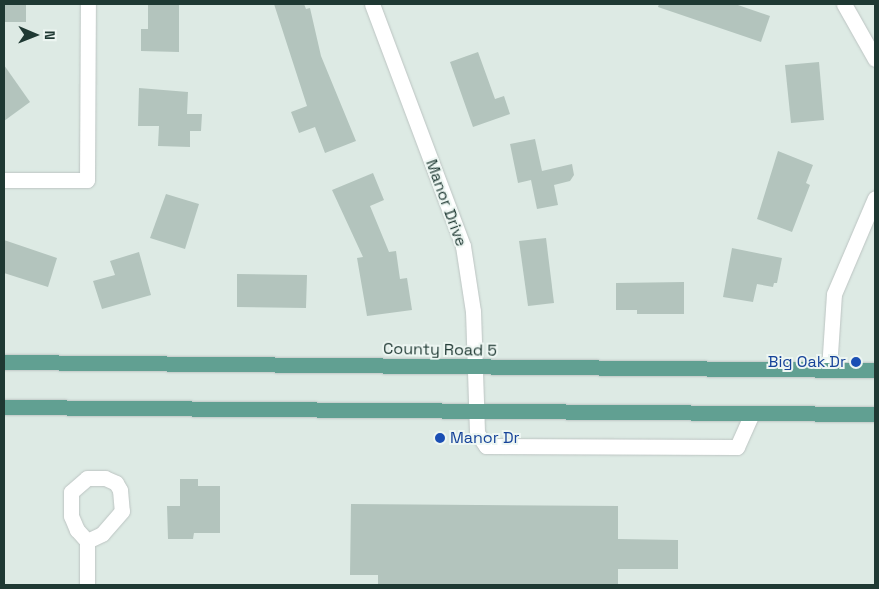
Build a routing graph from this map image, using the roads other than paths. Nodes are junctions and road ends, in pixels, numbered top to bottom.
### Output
1 (88, 4) edge
2 (372, 4) edge
3 (844, 4) edge
4 (875, 59) edge
5 (4, 180) edge
6 (875, 198) edge
7 (4, 362) edge
8 (474, 368) junction
9 (829, 369) junction
10 (875, 370) edge
11 (4, 407) edge
12 (475, 411) junction
13 (752, 413) junction
14 (875, 414) edge
15 (87, 541) dead end
16 (87, 585) edge

1 - 5 street
2 - 8 street, Manor Drive
3 - 4 street
6 - 9 street
7 - 8 main road, County Road 5
8 - 9 main road, County Road 5
8 - 12 street, Manor Drive
9 - 10 main road, County Road 5
11 - 12 main road
12 - 13 main road
12 - 13 street, Manor Drive
13 - 14 main road
15 - 16 street

